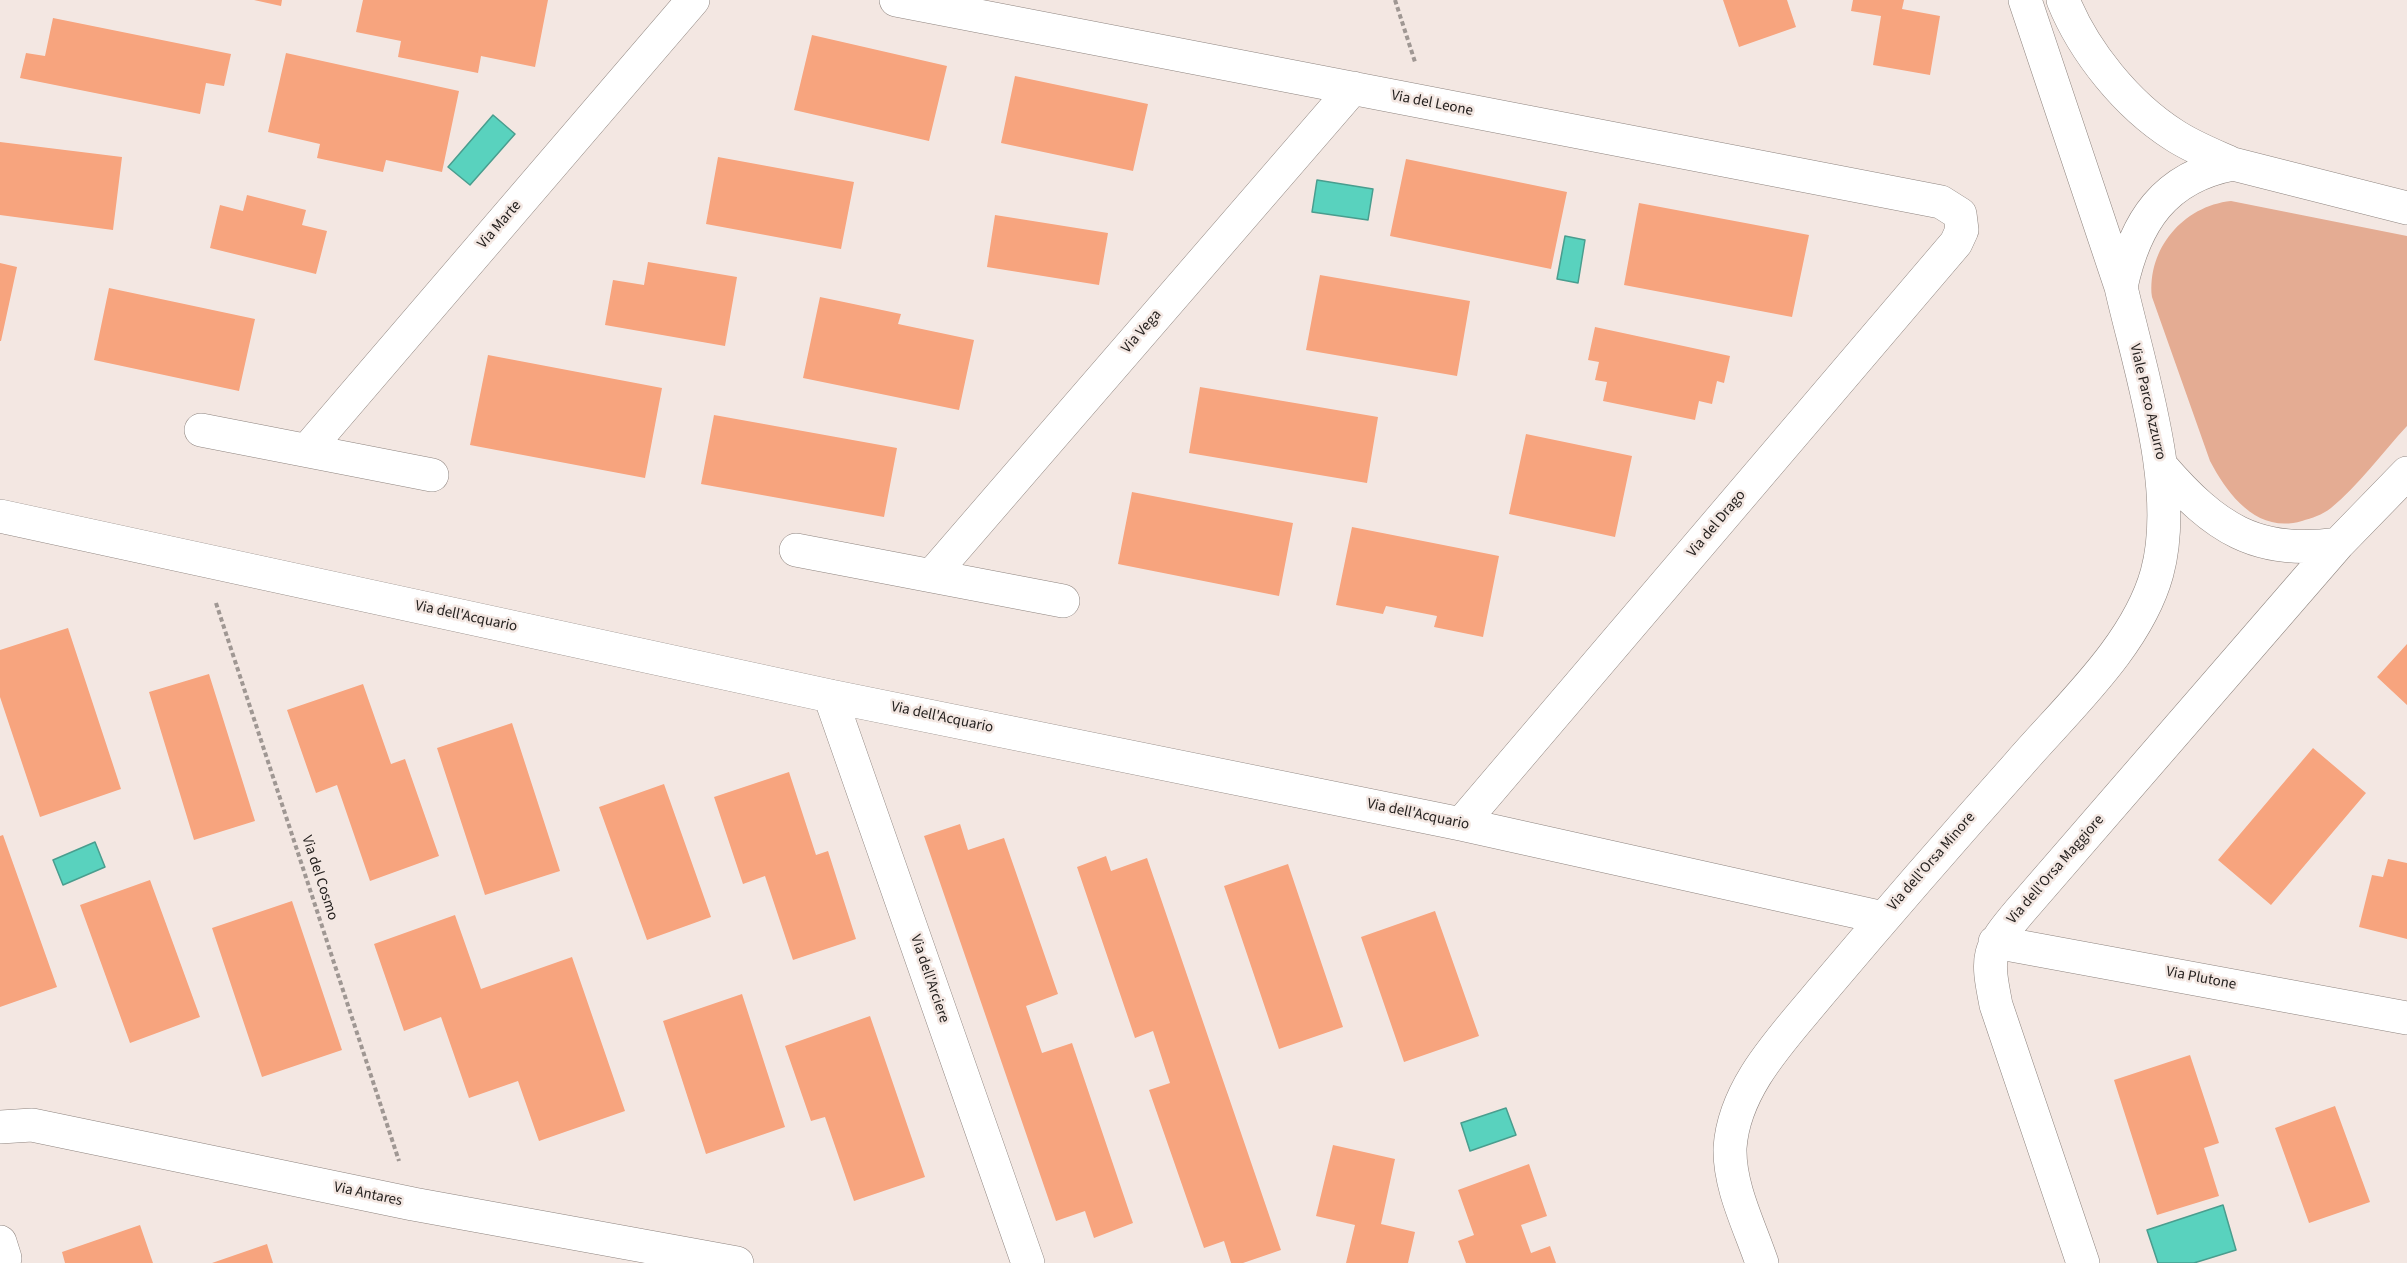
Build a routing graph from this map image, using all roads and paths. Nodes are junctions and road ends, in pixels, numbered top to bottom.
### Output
1 (693, 0) edge
2 (896, 0) edge
3 (1395, 0) edge
4 (2025, 0) edge
5 (2063, 0) edge
6 (1353, 88) junction
7 (1429, 104) junction
8 (2233, 164) junction
9 (2407, 208) edge
10 (1962, 218) joint
11 (2121, 287) junction
12 (201, 430) dead end
13 (307, 450) junction
14 (2162, 467) junction
15 (2407, 473) edge
16 (432, 475) dead end
17 (0, 516) edge
18 (2338, 544) junction
19 (796, 550) dead end
20 (202, 560) junction
21 (932, 575) junction
22 (1063, 601) dead end
23 (830, 696) junction
24 (1461, 824) junction
25 (1884, 918) junction
26 (1995, 942) junction
27 (2407, 1018) edge
28 (0, 1127) edge
29 (413, 1204) junction
30 (737, 1263) edge
31 (1028, 1263) edge
32 (1762, 1263) edge
33 (2083, 1263) edge

1 - 13 street, Via Marte
2 - 6 street, Via del Leone
3 - 7 path
4 - 11 street, Viale Parco Azzurro
5 - 8 street, Viale Parco Azzurro
6 - 7 street, Via del Leone
6 - 21 street, Via Vega
7 - 10 street, Via del Leone
8 - 9 street, Viale Parco Azzurro
8 - 11 street, Viale Parco Azzurro
10 - 24 street, Via del Drago
11 - 14 street, Viale Parco Azzurro
12 - 13 street
13 - 16 street
14 - 18 street, Viale Parco Azzurro
14 - 25 street, Via dell'Orsa Minore
15 - 18 street
17 - 20 street, Via dell'Acquario
18 - 26 street, Via dell'Orsa Maggiore
19 - 21 street
20 - 23 street, Via dell'Acquario
20 - 29 path, Via del Cosmo
21 - 22 street
23 - 24 street, Via dell'Acquario
23 - 31 street, Via dell'Arciere
24 - 25 street, Via dell'Acquario
25 - 32 street, Via dell'Orsa Minore
26 - 27 street, Via Plutone
26 - 33 street
28 - 29 street, Via Antares
29 - 30 street, Via Antares

